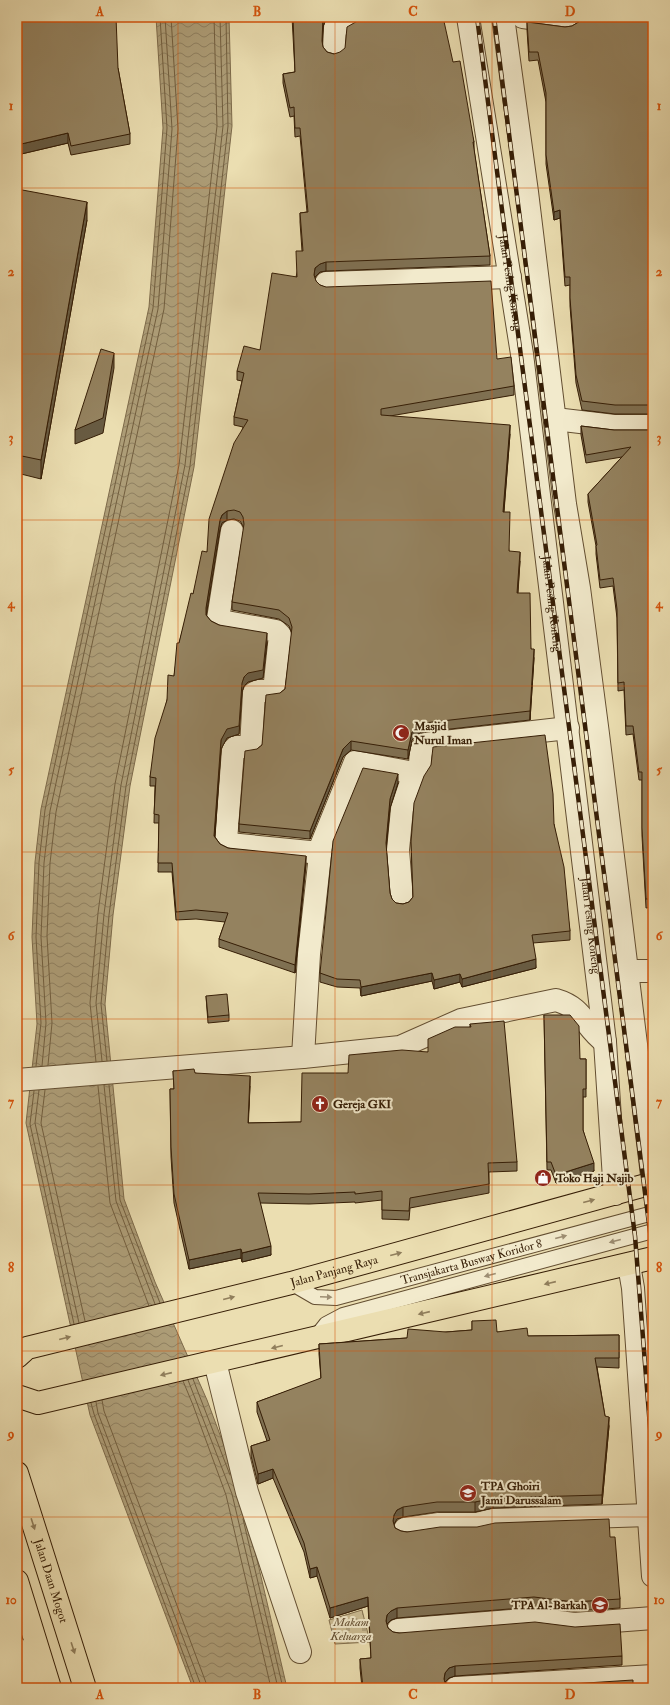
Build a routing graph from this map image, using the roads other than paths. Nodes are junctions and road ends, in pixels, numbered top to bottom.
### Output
1 (355, 17) edge
2 (468, 17) edge
3 (503, 17) edge
4 (523, 17) edge
5 (573, 17) edge
6 (334, 50) dead end
7 (510, 277) junction
8 (326, 283) dead end
9 (555, 419) junction
10 (653, 426) edge
11 (232, 531) dead end
12 (568, 728) junction
13 (414, 774) junction
14 (320, 853) junction
15 (402, 900) dead end
16 (628, 971) junction
17 (653, 971) edge
18 (605, 1042) junction
19 (303, 1057) junction
20 (17, 1080) edge
21 (653, 1183) edge
22 (615, 1194) junction
23 (653, 1213) edge
24 (653, 1231) edge
25 (653, 1258) edge
26 (629, 1265) junction
27 (291, 1283) junction
28 (315, 1338) junction
29 (22, 1352) edge
30 (209, 1364) junction
31 (17, 1396) edge
32 (17, 1473) edge
33 (649, 1515) junction
34 (405, 1529) dead end
35 (653, 1576) edge
36 (17, 1581) edge
37 (653, 1618) edge
38 (398, 1630) dead end
39 (17, 1649) edge
40 (300, 1652) dead end
41 (653, 1676) edge
42 (29, 1688) edge
43 (50, 1688) edge
44 (85, 1688) edge
45 (456, 1688) edge

1 - 6 street
2 - 7 street, Jalan Pesing Koneng
3 - 9 street
4 - 5 street
7 - 8 street
7 - 12 street, Jalan Pesing Koneng
9 - 10 street
9 - 16 street
11 - 14 street
12 - 13 street
12 - 18 street, Jalan Pesing Koneng
13 - 14 street
13 - 15 street
14 - 19 street
16 - 17 street
16 - 21 street
18 - 19 street
18 - 22 street, Jalan Pesing Koneng
19 - 20 street
21 - 22 main road, Jalan Panjang Raya
27 -> 22 main road, Jalan Panjang Raya
27 -> 23 lane, Transjakarta Busway Koridor 8
24 -> 28 lane, Transjakarta Busway Koridor 8
25 - 26 main road
26 -> 28 main road
26 - 33 street
29 -> 27 main road, Jalan Panjang Raya
28 -> 30 main road
30 -> 31 main road
30 - 40 street
32 -> 44 main road, Jalan Daan Mogot
33 - 34 street
33 - 35 street
36 - 43 main road
37 - 38 street
39 - 42 main road
41 - 45 street

